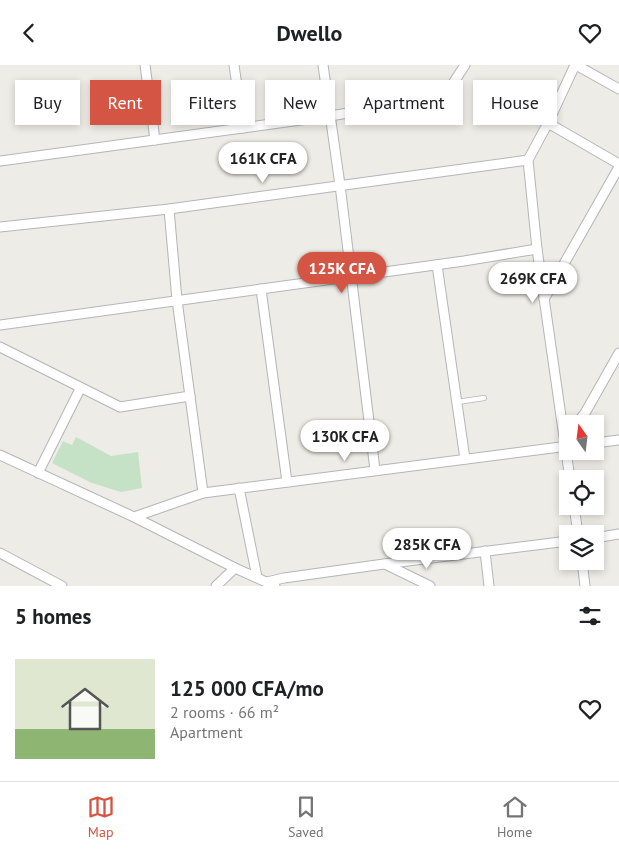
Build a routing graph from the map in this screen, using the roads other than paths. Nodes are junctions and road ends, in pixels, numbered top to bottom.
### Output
1 (145, 65) edge
2 (234, 65) edge
3 (323, 65) edge
4 (466, 65) edge
5 (573, 66) edge
6 (325, 80) edge
7 (619, 89) edge
8 (557, 102) edge
9 (335, 115) edge
10 (265, 125) edge
11 (331, 125) edge
12 (547, 125) edge
13 (551, 125) edge
14 (243, 128) junction
15 (155, 140) junction
16 (528, 160) junction
17 (0, 161) edge
18 (619, 166) edge
19 (340, 185) junction
20 (169, 209) junction
21 (0, 227) edge
22 (537, 249) junction
23 (437, 265) junction
24 (351, 276) junction
25 (261, 289) junction
26 (544, 299) junction
27 (177, 300) junction
28 (0, 325) edge
29 (0, 347) edge
30 (619, 353) edge
31 (80, 389) junction
32 (190, 396) junction
33 (484, 398) dead end
34 (457, 402) junction
35 (563, 415) edge
36 (583, 415) edge
37 (619, 439) edge
38 (604, 442) edge
39 (559, 447) edge
40 (0, 455) edge
41 (465, 459) junction
42 (375, 470) junction
43 (38, 473) junction
44 (287, 482) junction
45 (239, 489) junction
46 (203, 493) junction
47 (134, 517) junction
48 (619, 535) edge
49 (604, 537) edge
50 (559, 542) edge
51 (485, 551) junction
52 (0, 553) edge
53 (384, 564) junction
54 (235, 568) junction
55 (583, 570) edge
56 (257, 577) junction
57 (271, 584) edge
58 (62, 586) edge
59 (216, 586) edge
60 (430, 586) edge
61 (489, 586) edge
62 (585, 586) edge

1 - 15 street
2 - 14 street
3 - 6 street
4 - 9 street
5 - 7 street
5 - 8 street
10 - 14 street
11 - 19 street
12 - 16 street
13 - 18 street
14 - 15 street
15 - 17 street
16 - 19 street
16 - 22 street
18 - 26 street
19 - 20 street
19 - 24 street
20 - 21 street
20 - 27 street
22 - 23 street
22 - 26 street
23 - 24 street
23 - 34 street
24 - 25 street
24 - 42 street
25 - 27 street
25 - 44 street
26 - 35 street
27 - 28 street
27 - 32 street
29 - 31 street
30 - 36 street
31 - 32 street
31 - 43 street
32 - 46 street
33 - 34 lane
34 - 41 street
37 - 38 street
39 - 41 street
40 - 43 street
41 - 42 street
42 - 44 street
43 - 47 street
44 - 45 street
45 - 46 street
45 - 56 street
46 - 47 street
47 - 54 street
48 - 49 street
50 - 51 street
51 - 53 street
51 - 61 street
52 - 58 street
53 - 57 street
53 - 60 street
54 - 56 street
54 - 59 street
55 - 62 street
56 - 57 street

